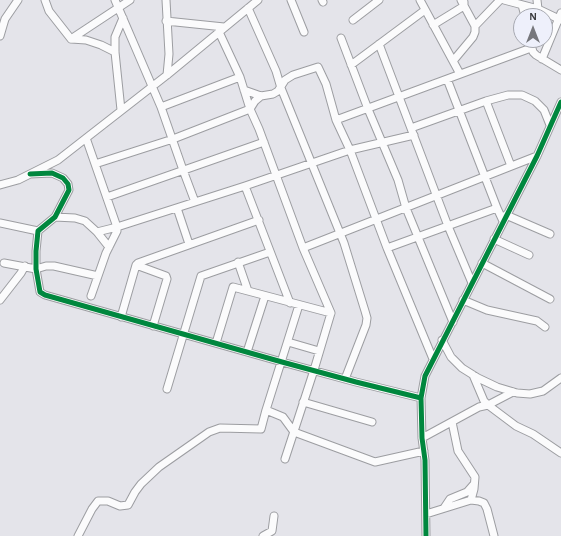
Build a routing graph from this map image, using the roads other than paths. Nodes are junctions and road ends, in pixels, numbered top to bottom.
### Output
1 (18, 0) edge
2 (45, 0) edge
3 (115, 0) edge
4 (130, 0) edge
5 (166, 0) edge
6 (258, 0) edge
7 (291, 0) edge
8 (379, 0) edge
9 (420, 0) edge
10 (500, 0) edge
11 (504, 0) edge
12 (463, 2) edge
13 (522, 5) junction
14 (119, 7) junction
15 (248, 8) junction
16 (523, 8) edge
17 (534, 8) edge
18 (425, 10) junction
19 (560, 17) edge
20 (124, 18) junction
21 (353, 20) dead end
22 (166, 21) junction
23 (433, 25) junction
24 (474, 26) junction
25 (221, 29) junction
26 (304, 32) dead end
27 (0, 36) edge
28 (341, 38) dead end
29 (71, 40) junction
30 (379, 44) junction
31 (522, 48) edge
32 (532, 48) edge
33 (115, 52) junction
34 (542, 59) junction
35 (453, 60) junction
36 (351, 65) junction
37 (561, 70) edge
38 (460, 74) junction
39 (167, 75) junction
40 (240, 77) junction
41 (447, 79) junction
42 (152, 86) junction
43 (281, 88) junction
44 (244, 90) junction
45 (262, 96) junction
46 (399, 97) junction
47 (486, 101) junction
48 (561, 102) edge
49 (161, 107) junction
50 (250, 109) junction
51 (368, 109) junction
52 (122, 110) junction
53 (459, 110) junction
54 (336, 120) junction
55 (550, 125) junction
56 (413, 131) junction
57 (86, 138) junction
58 (173, 140) junction
59 (264, 142) junction
60 (382, 142) junction
61 (350, 150) junction
62 (537, 156) junction
63 (313, 163) junction
64 (95, 164) junction
65 (511, 166) junction
66 (183, 170) junction
67 (30, 174) junction
68 (277, 175) junction
69 (485, 176) junction
70 (0, 185) edge
71 (245, 186) junction
72 (437, 195) junction
73 (107, 197) junction
74 (195, 202) junction
75 (177, 208) junction
76 (406, 208) junction
77 (497, 208) junction
78 (55, 216) junction
79 (505, 218) junction
80 (258, 220) junction
81 (376, 220) junction
82 (0, 223) edge
83 (448, 226) junction
84 (117, 227) junction
85 (38, 232) junction
86 (97, 232) junction
87 (340, 234) junction
88 (550, 234) dead end
89 (418, 236) junction
90 (494, 239) junction
91 (189, 244) junction
92 (109, 247) junction
93 (303, 248) junction
94 (387, 248) junction
95 (270, 252) junction
96 (529, 255) dead end
97 (154, 257) junction
98 (238, 262) junction
99 (4, 263) dead end
100 (482, 263) junction
101 (136, 265) junction
102 (25, 266) junction
103 (36, 269) junction
104 (155, 272) junction
105 (98, 276) junction
106 (472, 283) junction
107 (248, 291) junction
108 (91, 296) dead end
109 (265, 296) junction
110 (550, 299) dead end
111 (0, 300) edge
112 (463, 300) junction
113 (290, 303) junction
114 (299, 304) junction
115 (331, 313) junction
116 (122, 317) junction
117 (453, 322) junction
118 (153, 326) junction
119 (545, 327) dead end
120 (183, 334) junction
121 (442, 340) junction
122 (288, 342) junction
123 (216, 343) junction
124 (319, 351) junction
125 (247, 352) junction
126 (433, 359) junction
127 (282, 362) junction
128 (314, 370) junction
129 (473, 375) junction
130 (561, 378) edge
131 (346, 379) junction
132 (167, 389) dead end
133 (513, 392) junction
134 (420, 398) junction
135 (303, 402) junction
136 (488, 405) junction
137 (266, 410) junction
138 (372, 422) dead end
139 (452, 422) junction
140 (294, 432) junction
141 (422, 438) junction
142 (424, 451) junction
143 (561, 453) edge
144 (285, 459) dead end
145 (474, 484) junction
146 (471, 500) junction
147 (444, 508) junction
148 (426, 514) junction
149 (274, 516) dead end
150 (78, 536) edge
151 (263, 536) edge
152 (426, 536) edge
153 (494, 536) edge

1 - 27 street
2 - 29 street
3 - 14 street
4 - 14 street
5 - 22 street
6 - 15 street
7 - 26 street
8 - 21 street
9 - 18 street
10 - 24 street
11 - 13 street
12 - 23 street
12 - 24 street
13 - 16 street
13 - 17 street
14 - 20 street
14 - 29 street
15 - 25 street
15 - 43 street
18 - 23 street
18 - 30 street
19 - 34 street
20 - 33 street
20 - 42 street
22 - 25 street
22 - 39 street
23 - 35 street
24 - 35 street
25 - 39 street
25 - 40 street
28 - 36 street
29 - 33 street
30 - 36 street
30 - 46 street
31 - 38 street
32 - 34 street
33 - 52 street
34 - 37 street
35 - 38 street
36 - 51 street
38 - 41 street
39 - 42 street
40 - 44 street
40 - 49 street
41 - 46 street
41 - 53 street
42 - 49 street
42 - 52 street
43 - 45 street
43 - 54 street
43 - 63 street
44 - 45 street
44 - 50 street
45 - 50 street
46 - 51 street
46 - 56 street
47 - 53 street
47 - 55 street
47 - 65 street
48 - 55 street
49 - 58 street
50 - 58 street
50 - 59 street
51 - 54 street
51 - 60 street
52 - 57 street
53 - 56 street
53 - 69 street
54 - 61 street
55 - 62 street
56 - 60 street
56 - 72 street
57 - 64 street
57 - 67 street
58 - 64 street
58 - 66 street
59 - 66 street
59 - 68 street
60 - 61 street
60 - 76 street
61 - 63 street
61 - 81 street
62 - 65 street
62 - 79 street
63 - 68 street
63 - 87 street
64 - 73 street
65 - 69 street
66 - 73 street
66 - 74 street
67 - 70 street
67 - 78 street
68 - 71 street
68 - 93 street
69 - 72 street
69 - 77 street
71 - 74 street
71 - 80 street
72 - 76 street
72 - 83 street
73 - 84 street
74 - 75 street
75 - 84 street
75 - 91 street
76 - 81 street
76 - 89 street
77 - 79 street
77 - 83 street
78 - 85 street
78 - 86 street
79 - 88 street
79 - 90 street
80 - 91 street
80 - 95 street
81 - 87 street
81 - 94 street
82 - 85 street
83 - 89 street
83 - 106 street
84 - 86 street
84 - 92 street
85 - 103 street
86 - 92 street
87 - 93 street
87 - 131 street
89 - 94 street
89 - 117 street
90 - 96 street
90 - 100 street
91 - 97 street
92 - 105 street
93 - 115 street
94 - 126 street
95 - 98 street
95 - 113 street
97 - 101 street
97 - 104 street
98 - 107 street
98 - 120 street
99 - 102 street
100 - 106 street
100 - 110 street
101 - 104 street
101 - 116 street
102 - 103 street
102 - 111 street
103 - 105 street
103 - 116 street
104 - 118 street
105 - 108 street
106 - 112 street
107 - 109 street
107 - 123 street
109 - 113 street
109 - 125 street
112 - 117 street
112 - 119 street
113 - 114 street
114 - 115 street
114 - 122 street
115 - 124 street
116 - 118 street
117 - 121 street
118 - 120 street
120 - 123 street
120 - 132 street
121 - 126 street
121 - 129 street
122 - 124 street
122 - 127 street
123 - 125 street
124 - 128 street
125 - 127 street
126 - 134 street
127 - 128 street
127 - 137 street
128 - 131 street
128 - 135 street
129 - 133 street
129 - 136 street
130 - 133 street
131 - 134 street
133 - 136 street
134 - 141 street
135 - 138 street
135 - 140 street
136 - 139 street
136 - 143 street
137 - 140 street
137 - 150 street
139 - 141 street
139 - 145 street
140 - 142 street
140 - 144 street
141 - 142 street
142 - 148 street
145 - 146 street
145 - 147 street
146 - 147 street
146 - 153 street
147 - 148 street
148 - 152 street
149 - 151 street

